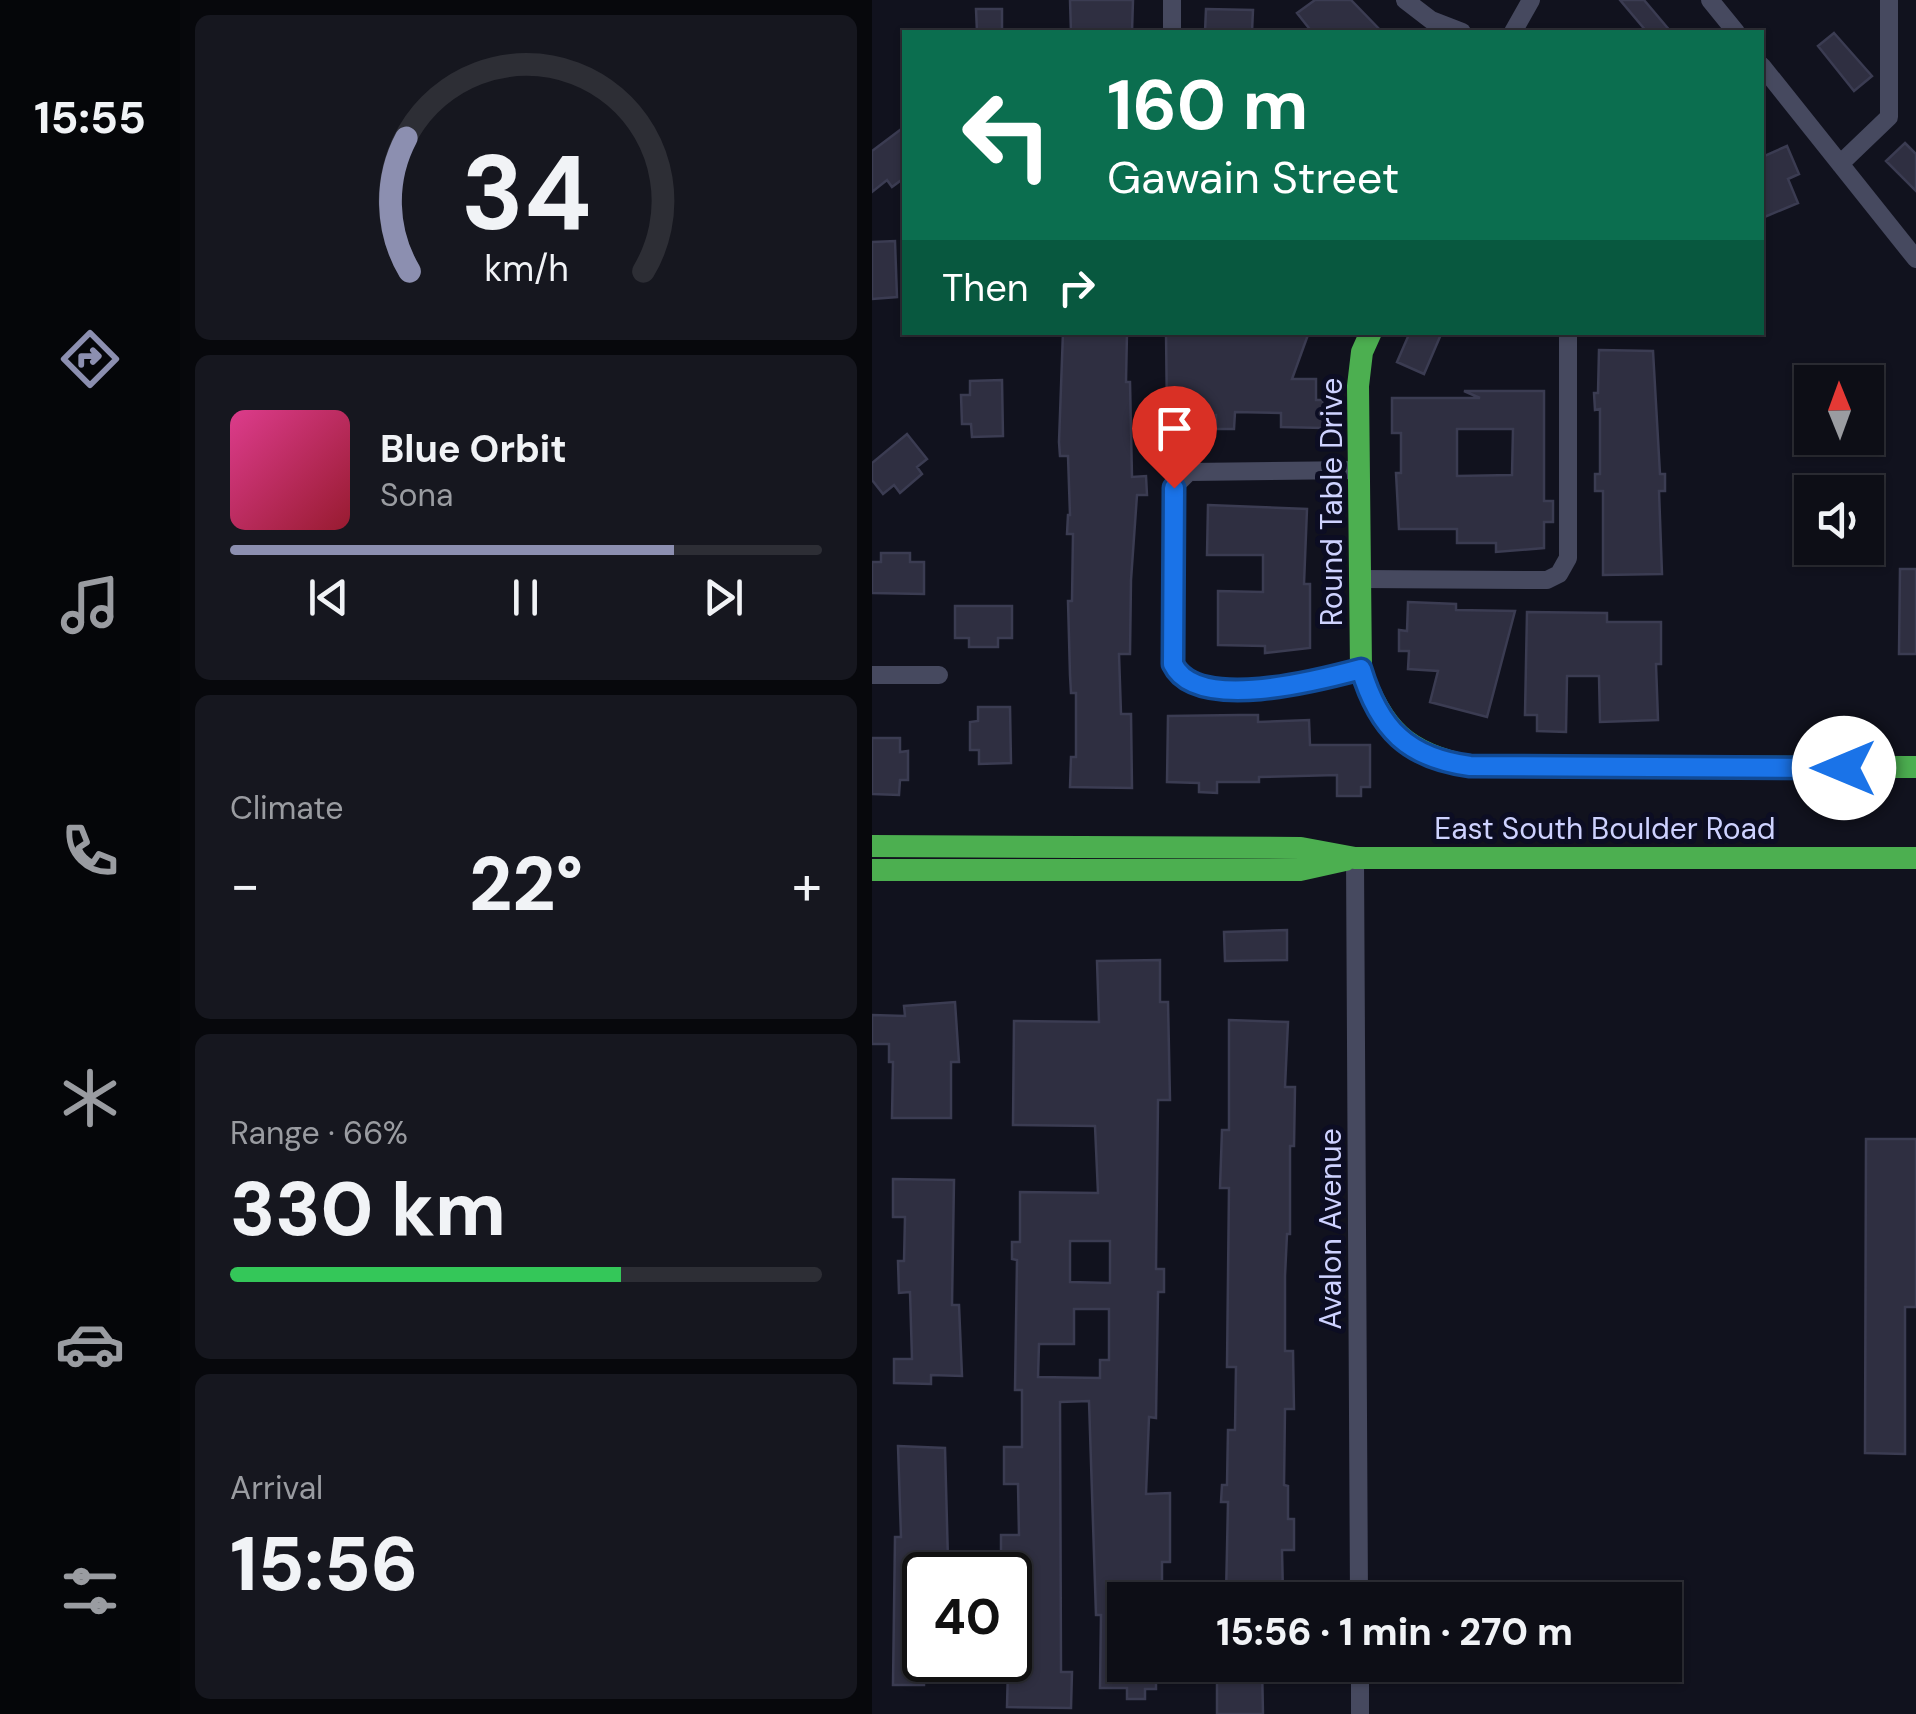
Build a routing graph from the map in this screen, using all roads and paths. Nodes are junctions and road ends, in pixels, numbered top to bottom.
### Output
1 (1172, 0) edge
2 (1405, 0) edge
3 (1531, 0) edge
4 (1710, 0) edge
5 (1889, 0) edge
6 (1172, 30) edge
7 (1457, 30) edge
8 (1514, 30) edge
9 (1734, 30) edge
10 (1764, 69) edge
11 (1840, 164) junction
12 (1916, 259) edge
13 (1370, 335) edge
14 (1568, 335) edge
15 (1359, 470) junction
16 (1360, 579) junction
17 (1361, 669) junction
18 (872, 675) edge
19 (939, 675) dead end
20 (1916, 767) edge
21 (872, 846) edge
22 (1355, 858) junction
23 (1916, 858) edge
24 (872, 870) edge
25 (1359, 1582) edge
26 (1360, 1682) edge
27 (1360, 1714) edge

1 - 6 street
2 - 7 street
3 - 8 street
4 - 9 street
5 - 11 street
10 - 11 street
11 - 12 street
13 - 15 main road, Round Table Drive
14 - 16 street
15 - 16 main road, Round Table Drive
15 - 17 street
16 - 17 main road, Round Table Drive
17 - 20 main road, Round Table Drive
18 - 19 street
21 - 22 main road, East South Boulder Road
22 - 23 main road, East South Boulder Road
22 - 24 main road, East South Boulder Road
22 - 25 street, Avalon Avenue
26 - 27 street

